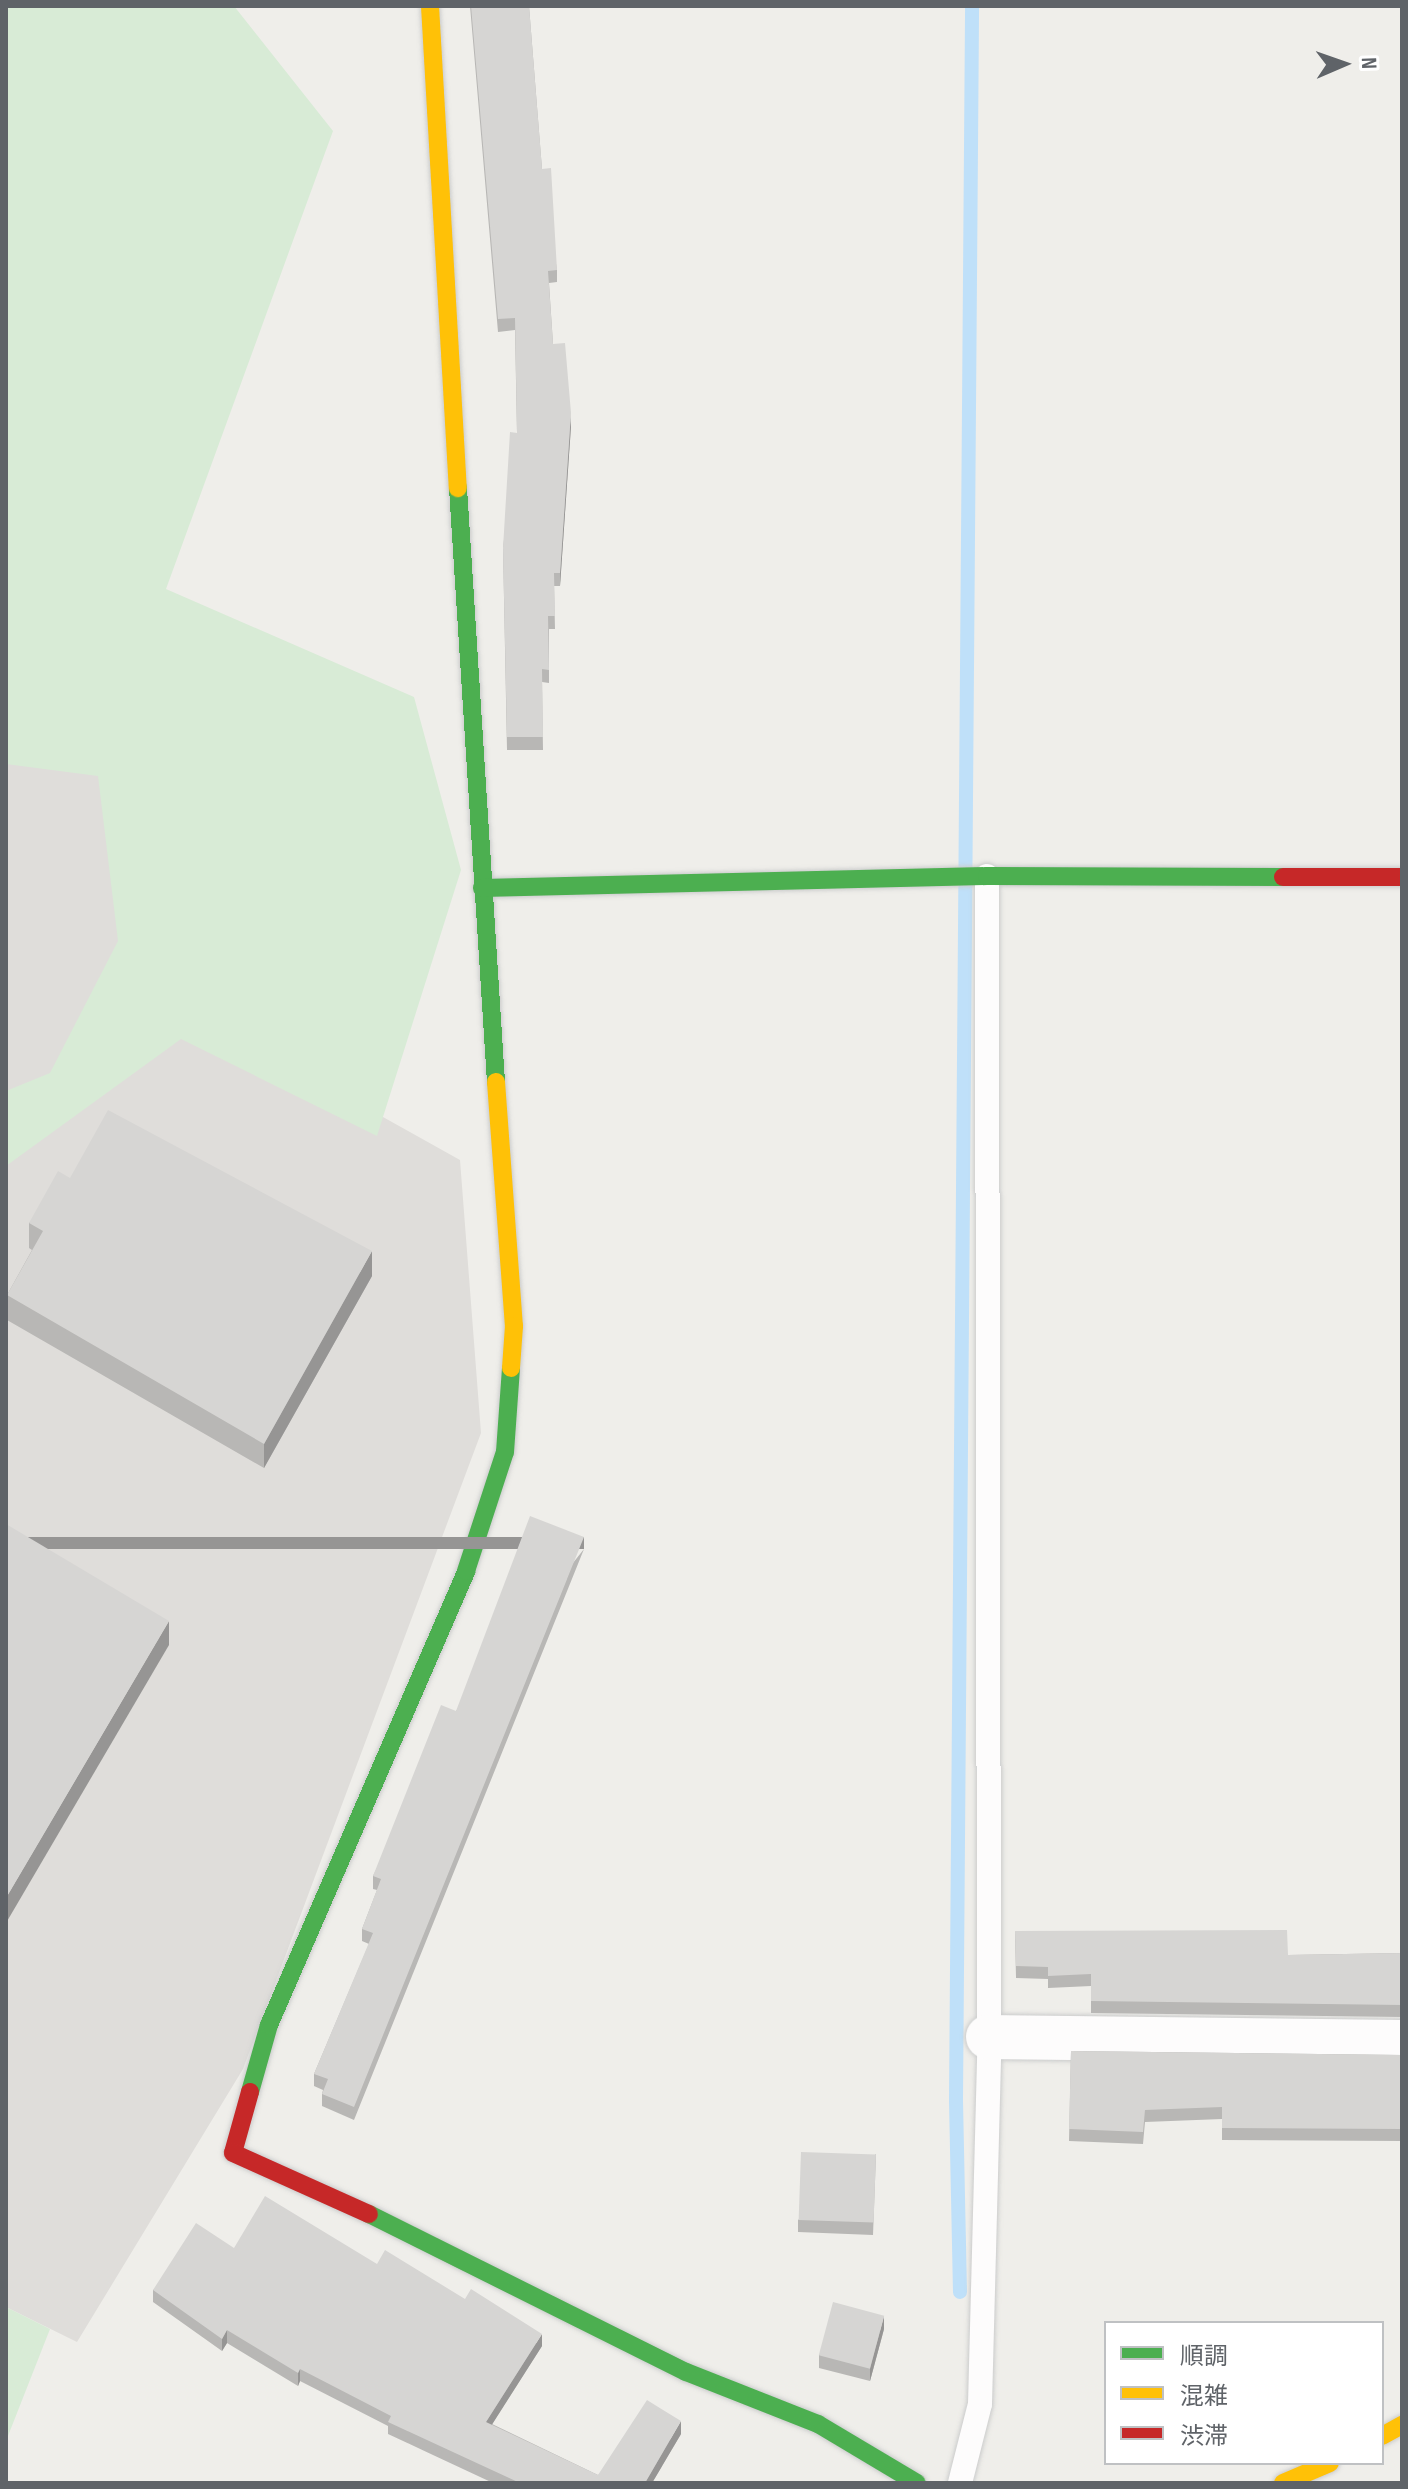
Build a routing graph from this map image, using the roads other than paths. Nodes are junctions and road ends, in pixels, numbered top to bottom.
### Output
1 (430, 6) edge
2 (980, 877) junction
3 (1402, 877) edge
4 (482, 888) junction
5 (988, 2037) junction
6 (1402, 2042) edge
7 (1402, 2425) edge
8 (1384, 2435) edge
9 (1325, 2465) edge
10 (917, 2483) edge
11 (960, 2483) edge
12 (1283, 2483) edge

1 - 4 street
2 - 3 street
2 - 4 street
2 - 5 lane
4 - 10 street
5 - 6 street
5 - 11 lane
7 - 8 street
9 - 12 street

